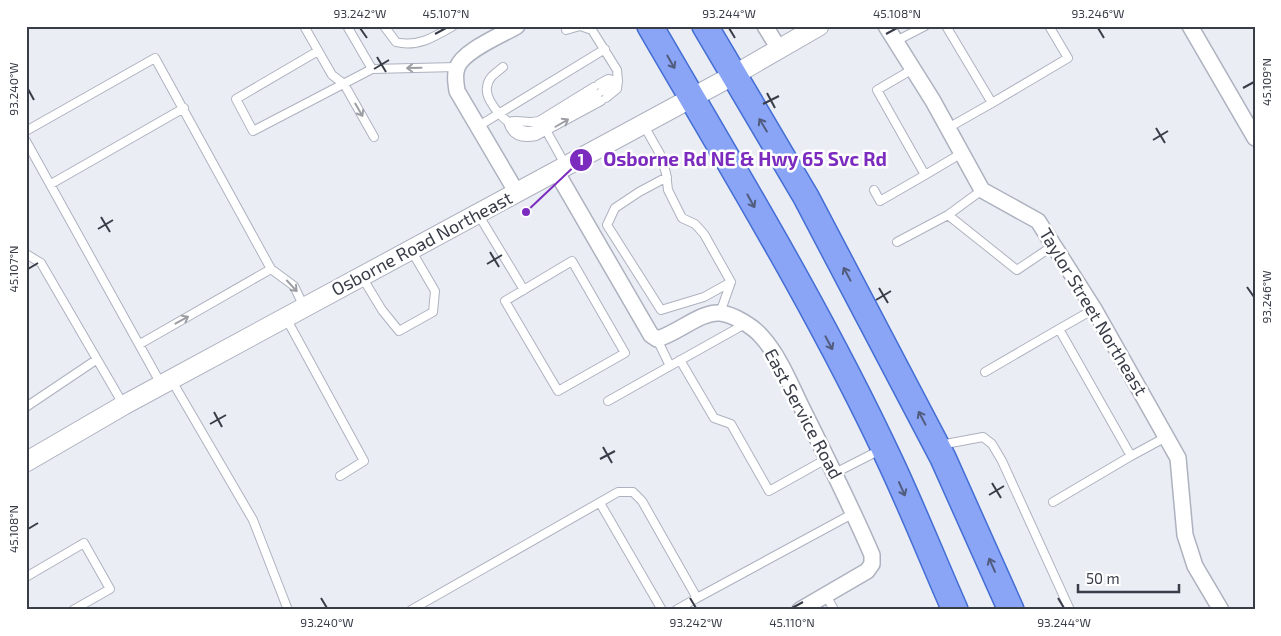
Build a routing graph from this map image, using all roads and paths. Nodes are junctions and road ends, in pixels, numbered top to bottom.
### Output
1 (304, 26) edge
2 (347, 26) edge
3 (384, 26) edge
4 (453, 26) edge
5 (580, 26) edge
6 (650, 26) edge
7 (706, 26) edge
8 (765, 26) edge
9 (886, 26) edge
10 (925, 26) edge
11 (946, 26) edge
12 (1050, 26) edge
13 (1190, 26) edge
14 (512, 27) edge
15 (807, 29) edge
16 (566, 30) dead end
17 (896, 41) junction
18 (605, 49) junction
19 (779, 49) junction
20 (318, 51) junction
21 (457, 67) junction
22 (503, 67) dead end
23 (372, 69) junction
24 (913, 69) junction
25 (734, 75) junction
26 (344, 84) junction
27 (600, 93) junction
28 (693, 98) junction
29 (992, 103) junction
30 (184, 108) junction
31 (500, 114) junction
32 (508, 122) junction
33 (643, 124) junction
34 (477, 127) junction
35 (948, 128) junction
36 (26, 131) edge
37 (547, 132) junction
38 (374, 136) dead end
39 (1255, 138) edge
40 (26, 141) edge
41 (962, 153) junction
42 (561, 168) junction
43 (925, 174) junction
44 (667, 177) junction
45 (50, 184) junction
46 (874, 190) dead end
47 (982, 190) junction
48 (517, 193) junction
49 (478, 214) junction
50 (948, 215) junction
51 (897, 242) dead end
52 (1054, 245) junction
53 (621, 246) junction
54 (411, 250) junction
55 (26, 254) edge
56 (604, 254) junction
57 (272, 269) junction
58 (362, 277) junction
59 (731, 282) junction
60 (524, 290) junction
61 (305, 308) junction
62 (1094, 309) junction
63 (720, 313) junction
64 (286, 318) junction
65 (745, 324) junction
66 (1059, 329) junction
67 (657, 339) junction
68 (140, 344) junction
69 (96, 360) junction
70 (680, 360) junction
71 (670, 366) junction
72 (985, 372) dead end
73 (167, 383) junction
74 (608, 401) dead end
75 (124, 406) junction
76 (26, 407) edge
77 (1166, 437) junction
78 (937, 445) junction
79 (883, 448) junction
80 (1132, 456) junction
81 (828, 458) junction
82 (26, 462) edge
83 (835, 473) junction
84 (340, 476) dead end
85 (600, 502) junction
86 (1053, 502) dead end
87 (854, 513) junction
88 (26, 577) edge
89 (826, 595) junction
90 (698, 598) junction
91 (73, 610) edge
92 (288, 610) edge
93 (410, 610) edge
94 (662, 610) edge
95 (676, 610) edge
96 (800, 610) edge
97 (834, 610) edge
98 (955, 610) edge
99 (1011, 610) edge
100 (1070, 610) edge
101 (1221, 610) edge

1 - 20 lane
2 - 23 lane
3 - 4 lane
5 - 16 lane
5 - 18 lane
6 -> 28 highway
7 - 25 highway
8 - 19 street
9 - 17 street
10 - 17 lane
11 - 29 lane
12 - 29 lane
13 - 39 street
14 - 21 street
15 - 19 street, Osborne Road Northeast
17 - 24 street
18 - 27 lane
18 - 31 lane
19 - 25 street, Osborne Road Northeast
20 - 26 lane
20 - 26 lane
21 -> 23 lane
21 - 34 street
22 - 31 lane
23 - 26 lane
24 - 35 street
24 - 43 lane
25 - 28 street, Osborne Road Northeast
78 -> 25 highway
26 -> 38 lane
27 - 32 lane
37 -> 27 lane
28 - 33 street, Osborne Road Northeast
28 -> 79 highway
29 - 35 lane
30 - 36 lane
30 - 45 lane
30 - 57 lane
31 - 32 lane
31 - 34 lane
32 - 37 lane
33 - 42 street, Osborne Road Northeast
33 - 44 lane
34 - 48 street
35 - 41 street
37 - 42 lane
40 - 45 lane
41 - 43 lane
41 - 47 street
42 - 48 street, Osborne Road Northeast
42 - 56 street
43 - 46 lane
44 - 53 lane
44 - 59 lane
45 - 68 lane
47 - 50 lane
47 - 52 street, Taylor Street Northeast
48 - 49 street, Osborne Road Northeast
49 - 54 street, Osborne Road Northeast
49 - 60 lane
50 - 51 lane
50 - 52 lane
52 - 62 street, Taylor Street Northeast
53 - 56 lane
53 - 59 lane
54 - 58 street, Osborne Road Northeast
54 - 58 lane
55 - 69 lane
56 - 67 street
57 -> 61 lane
68 -> 57 lane
58 - 61 street, Osborne Road Northeast
59 - 63 lane
60 - 60 lane
61 - 64 street, Osborne Road Northeast
62 - 66 lane
62 - 77 street, Taylor Street Northeast
63 - 65 street, East Service Road
63 - 67 street
64 - 73 street, Osborne Road Northeast
64 - 84 lane
65 - 70 lane
65 - 81 street, East Service Road
66 - 72 lane
66 - 80 lane
67 - 71 lane
68 - 73 lane
69 - 75 lane
69 - 76 lane
70 - 71 lane
70 - 81 lane
71 - 74 lane
73 - 75 street, Osborne Road Northeast
73 - 92 lane
75 - 82 street, Osborne Road Northeast
77 - 80 lane
77 - 101 street, Taylor Street Northeast
99 -> 78 highway
78 - 100 lane
79 - 83 lane
79 -> 98 highway
80 - 86 lane
81 - 83 street, East Service Road
83 - 87 street, East Service Road
85 - 90 lane
85 - 93 lane
85 - 94 lane
87 - 89 street, East Service Road
87 - 90 lane
88 - 91 lane
89 - 96 street, East Service Road
89 - 97 lane
90 - 95 lane

